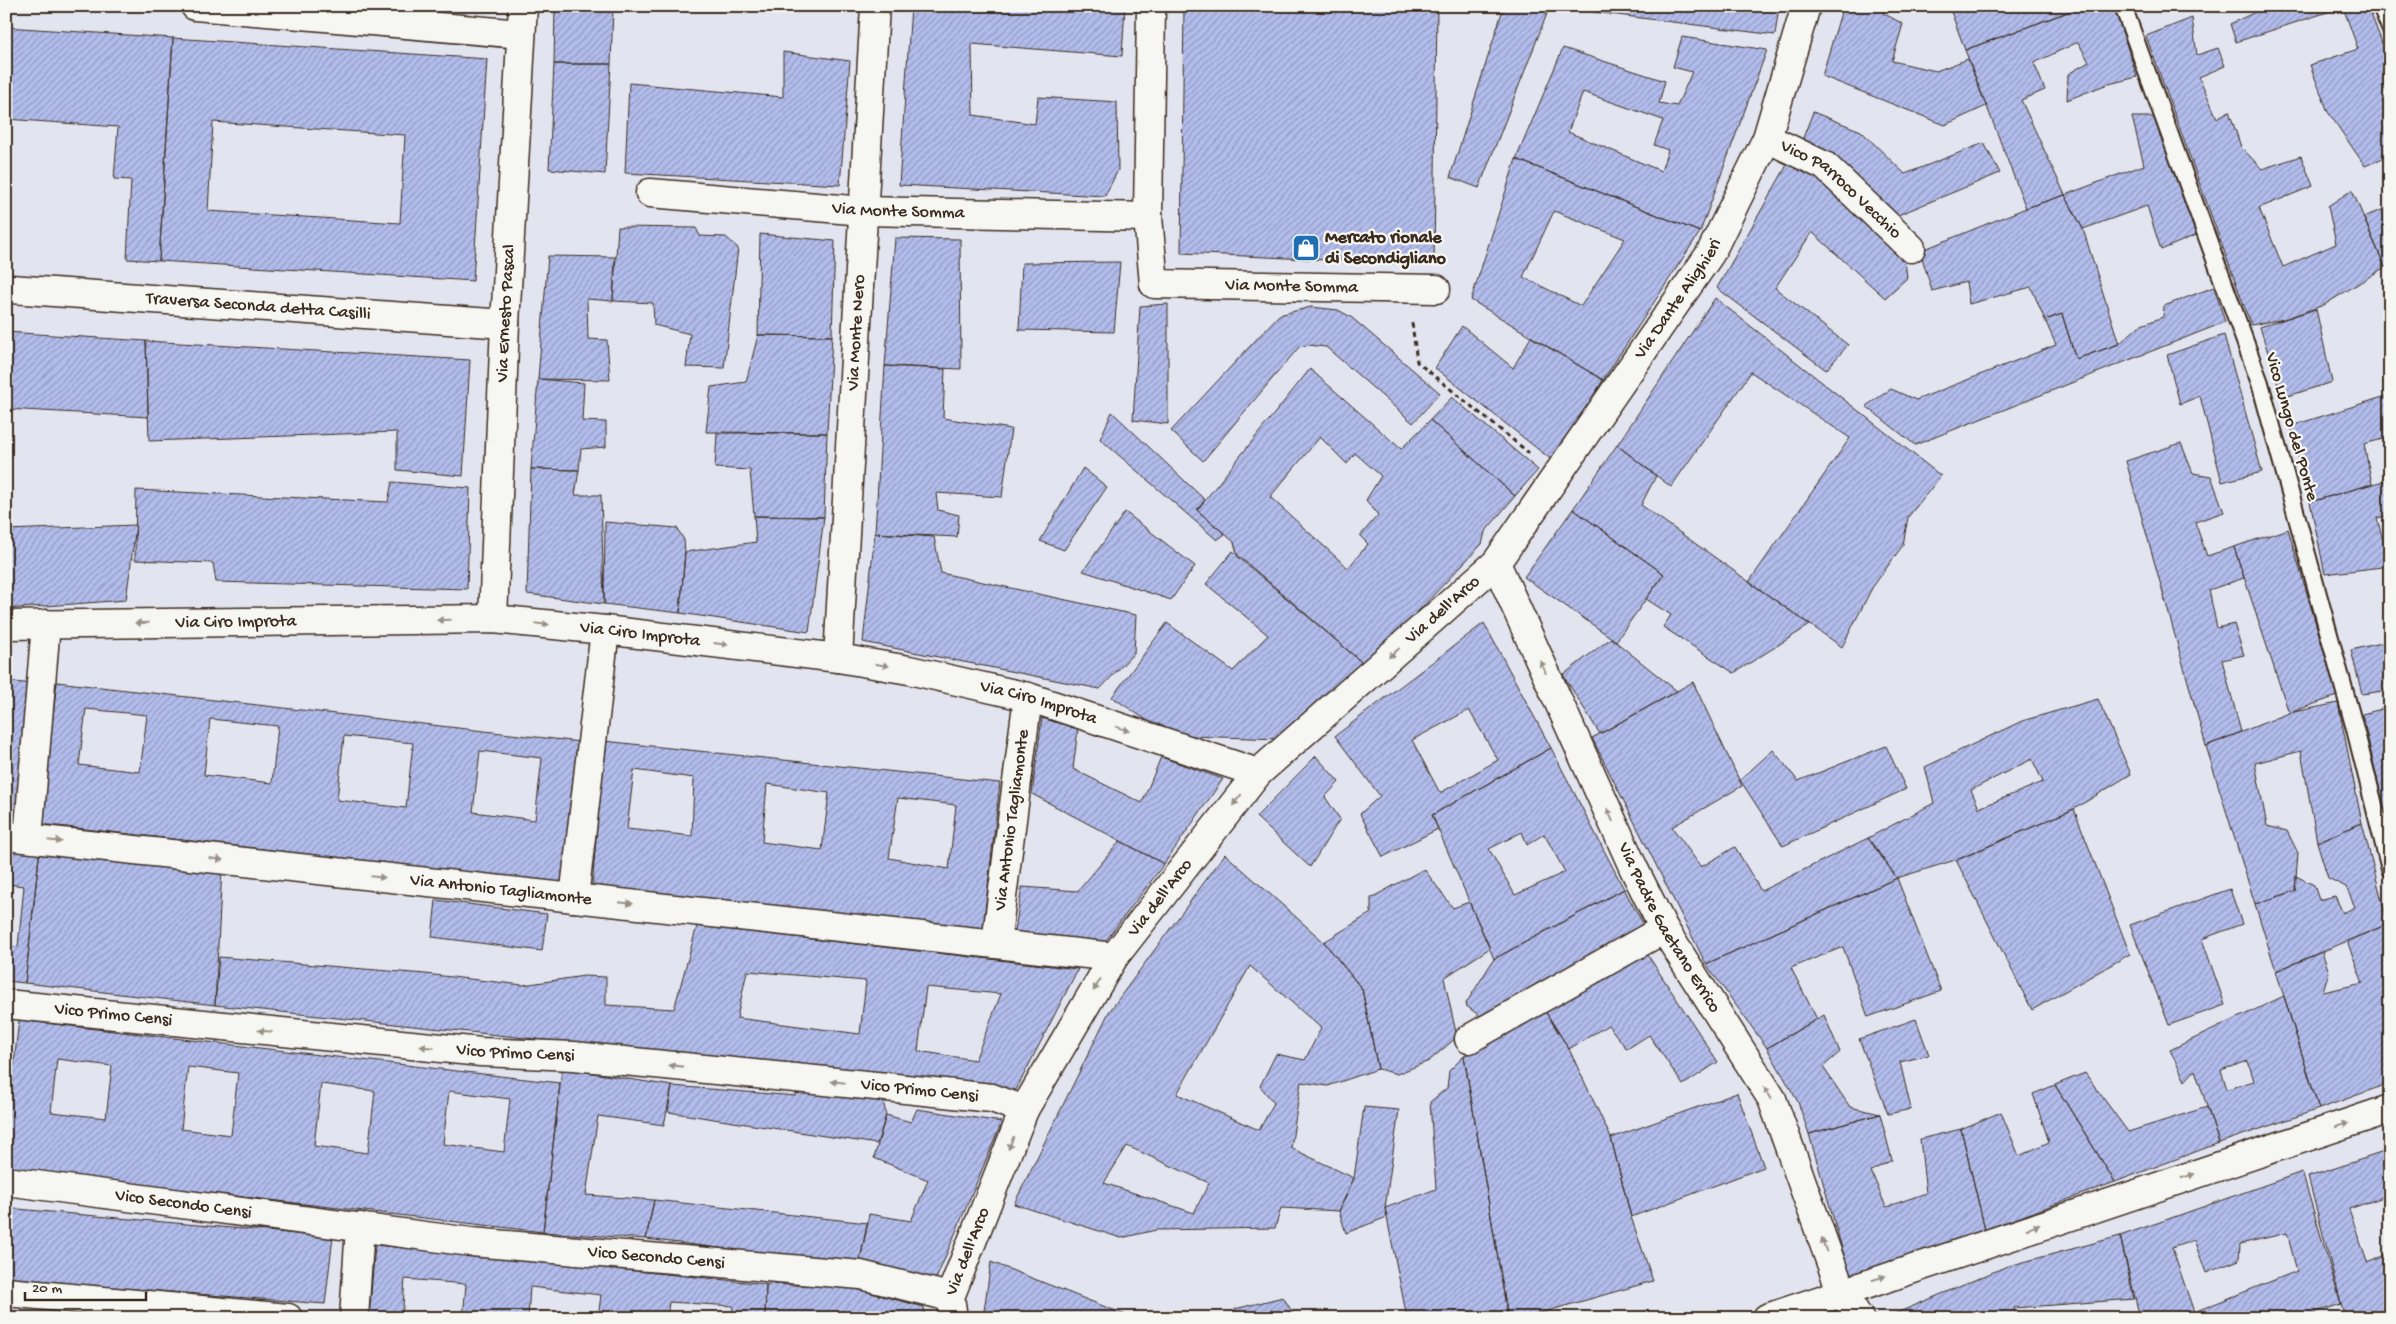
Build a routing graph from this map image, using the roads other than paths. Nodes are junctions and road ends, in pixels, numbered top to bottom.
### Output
1 (195, 6) edge
2 (523, 6) edge
3 (875, 6) edge
4 (1151, 6) edge
5 (1806, 6) edge
6 (2123, 6) edge
7 (2381, 6) edge
8 (2390, 28) edge
9 (521, 34) junction
10 (1767, 138) junction
11 (650, 193) dead end
12 (864, 211) junction
13 (1148, 217) junction
14 (1911, 248) dead end
15 (11, 289) dead end
16 (1436, 289) dead end
17 (505, 324) junction
18 (1496, 563) junction
19 (493, 619) junction
20 (46, 624) junction
21 (6, 625) edge
22 (605, 630) junction
23 (838, 658) junction
24 (1028, 697) junction
25 (1258, 773) junction
26 (17, 837) edge
27 (2390, 869) edge
28 (574, 898) junction
29 (1664, 929) junction
30 (996, 943) junction
31 (1114, 957) junction
32 (6, 1004) edge
33 (1469, 1039) dead end
34 (2390, 1109) edge
35 (1024, 1110) junction
36 (6, 1181) edge
37 (360, 1227) junction
38 (1841, 1291) junction
39 (6, 1292) edge
40 (952, 1307) edge
41 (288, 1318) edge
42 (354, 1318) edge
43 (1767, 1318) edge
44 (1859, 1318) edge

1 - 9 street
2 - 9 street, Via Ernesto Pascal
3 - 12 street, Via Monte Nero
4 - 13 street, Via Monte Somma
5 - 10 street, Via Dante Alighieri
6 - 27 lane, Vico Lungo del Ponte
7 - 8 lane
9 - 17 street, Via Ernesto Pascal
10 - 14 street, Vico Parroco Vecchio
10 - 18 street, Via Dante Alighieri
11 - 12 street, Via Monte Somma
12 - 13 street, Via Monte Somma
12 - 23 street, Via Monte Nero
13 - 16 street, Via Monte Somma
15 - 17 street, Traversa Seconda detta Casilli
17 - 19 street, Via Ernesto Pascal
18 -> 25 street, Via dell'Arco
29 -> 18 street, Via Padre Gaetano Errico
19 -> 20 street, Via Ciro Improta
19 -> 22 street, Via Ciro Improta
20 - 21 street, Via Ciro Improta
20 - 26 street
22 -> 23 street, Via Ciro Improta
22 - 28 street
23 -> 24 street, Via Ciro Improta
24 -> 25 street, Via Ciro Improta
24 - 30 street, Via Antonio Tagliamonte
25 -> 31 street, Via dell'Arco
26 -> 28 street, Via Antonio Tagliamonte
28 -> 30 street, Via Antonio Tagliamonte
29 - 33 street
38 -> 29 street, Via Padre Gaetano Errico
30 - 31 street, Via Antonio Tagliamonte
31 -> 35 street, Via dell'Arco
35 -> 32 street, Vico Primo Censi
38 -> 34 street
35 -> 40 street, Via dell'Arco
36 - 37 street, Vico Secondo Censi
37 - 40 street, Vico Secondo Censi
37 - 42 street
38 - 43 street
38 - 44 street, Via Padre Gaetano Errico
39 - 41 street

